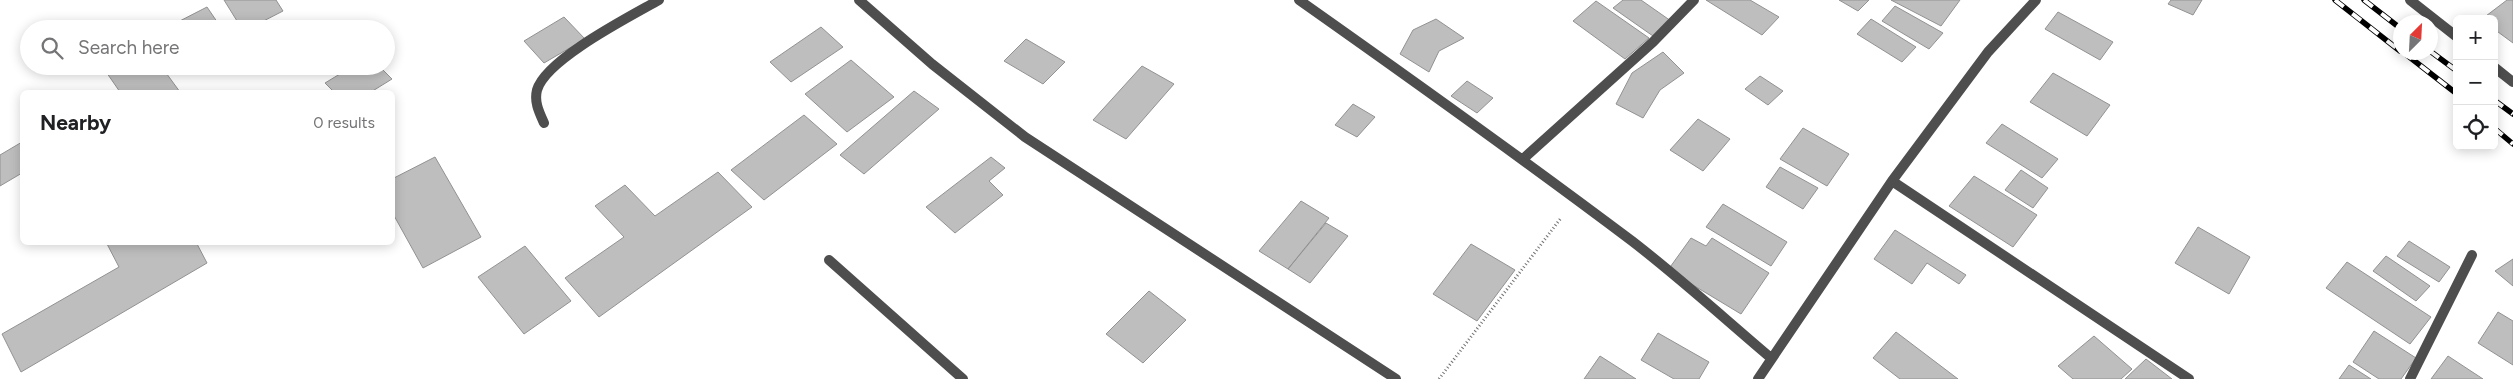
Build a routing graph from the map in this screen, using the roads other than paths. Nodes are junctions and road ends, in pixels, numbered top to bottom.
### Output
1 (659, 0) edge
2 (859, 0) edge
3 (1299, 0) edge
4 (1694, 0) edge
5 (2036, 0) edge
6 (2410, 0) edge
7 (2453, 34) edge
8 (2498, 70) edge
9 (2513, 82) edge
10 (544, 123) dead end
11 (1522, 159) junction
12 (1892, 181) junction
13 (2472, 255) dead end
14 (830, 260) dead end
15 (1771, 358) junction
16 (963, 379) edge
17 (1396, 379) edge
18 (1758, 379) edge
19 (2189, 379) edge
20 (2410, 379) edge

1 - 10 street
2 - 17 street
3 - 11 street
4 - 11 street
5 - 12 street
6 - 7 street
8 - 9 street
11 - 15 street
12 - 15 street
12 - 19 street
13 - 20 street
14 - 16 street
15 - 18 street

